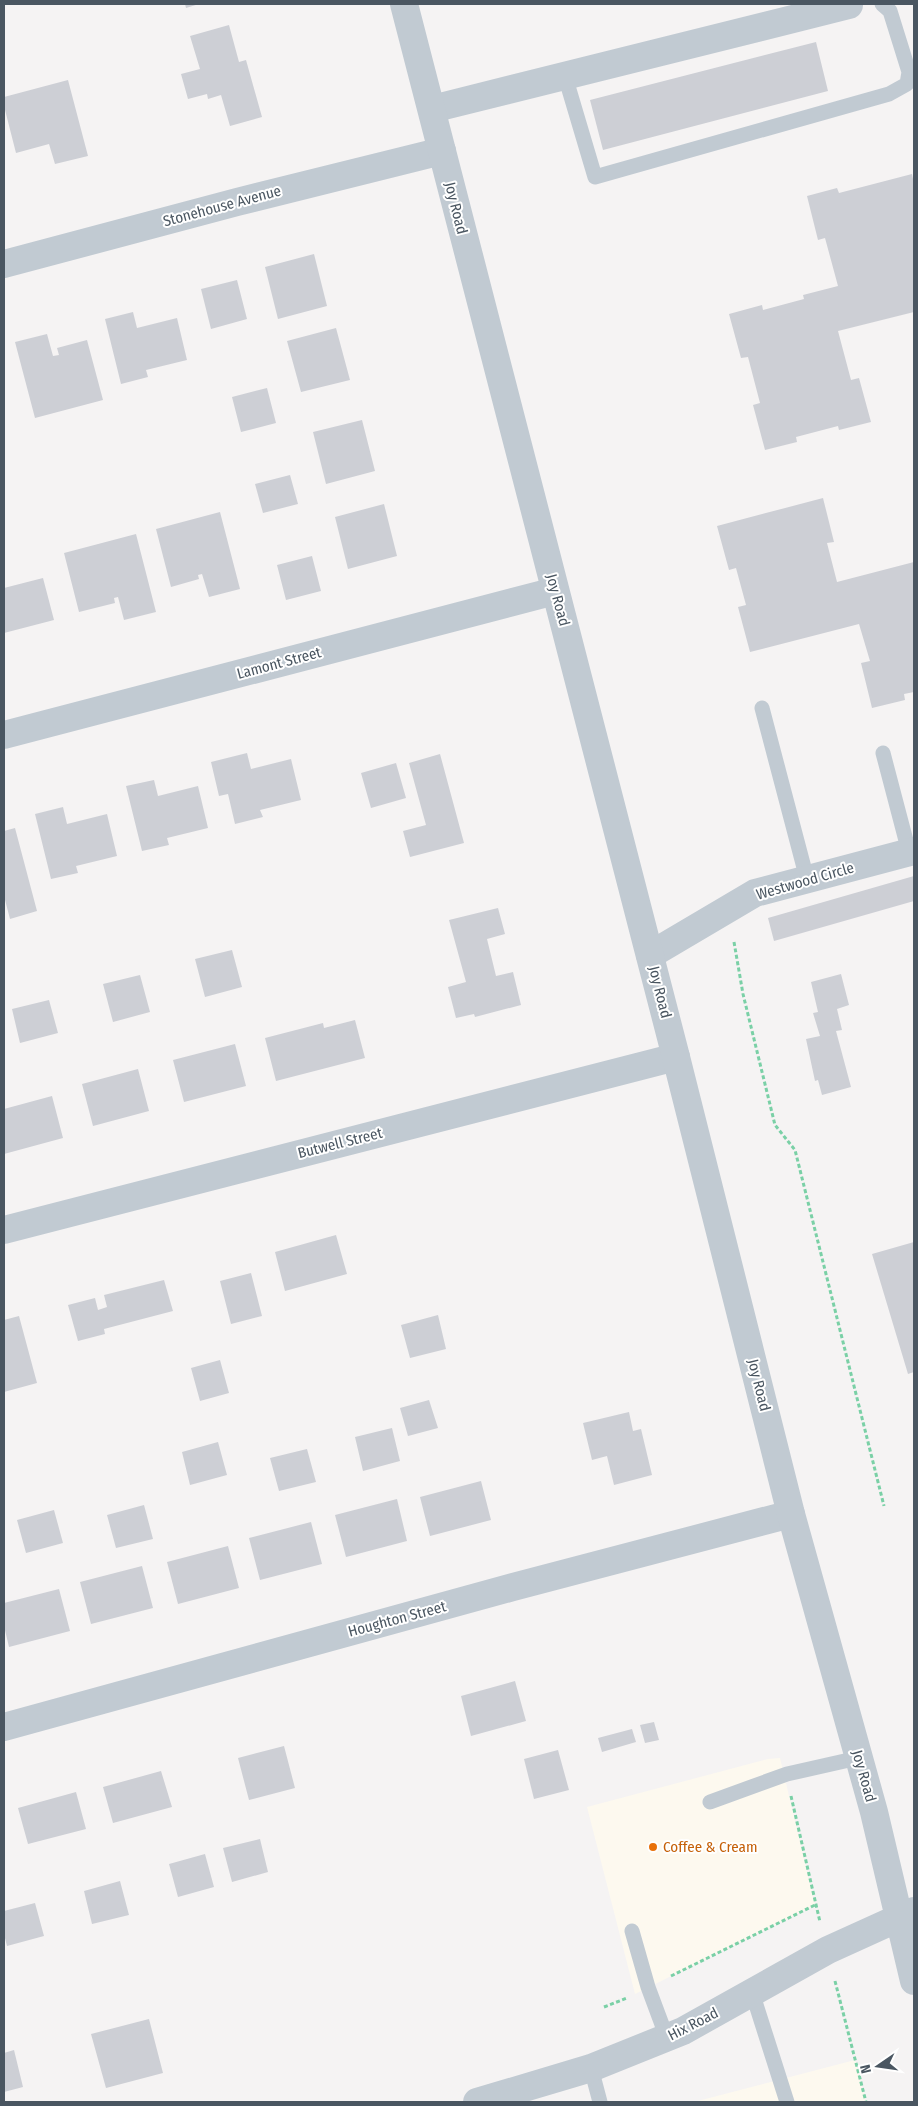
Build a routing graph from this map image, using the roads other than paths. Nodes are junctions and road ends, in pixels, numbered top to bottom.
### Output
1 (404, 4) edge
2 (853, 4) edge
3 (882, 4) edge
4 (565, 76) junction
5 (432, 109) junction
6 (442, 151) junction
7 (4, 264) edge
8 (555, 591) junction
9 (762, 708) dead end
10 (4, 734) edge
11 (883, 753) dead end
12 (912, 852) edge
13 (807, 879) junction
14 (650, 955) junction
15 (676, 1057) junction
16 (4, 1230) edge
17 (791, 1514) junction
18 (4, 1728) edge
19 (858, 1758) junction
20 (710, 1802) dead end
21 (906, 1915) edge
22 (632, 1931) dead end
23 (914, 1981) edge
24 (752, 1992) junction
25 (667, 2038) junction
26 (591, 2068) junction
27 (477, 2102) edge
28 (600, 2102) edge
29 (787, 2102) edge

1 - 5 street, Joy Road
2 - 4 street
3 - 4 lane
4 - 5 street
5 - 6 street, Joy Road
6 - 7 street, Stonehouse Avenue
6 - 8 street, Joy Road
8 - 10 street, Lamont Street
8 - 14 street, Joy Road
9 - 13 lane
11 - 12 lane
12 - 13 street, Westwood Circle
13 - 14 street, Westwood Circle
14 - 15 street, Joy Road
15 - 16 street, Butwell Street
15 - 17 street, Joy Road
17 - 18 street, Houghton Street
17 - 19 street, Joy Road
19 - 20 lane
19 - 21 street, Joy Road
21 - 23 street, Joy Road
21 - 24 street, Hix Road
22 - 25 lane
24 - 25 street, Hix Road
24 - 29 lane
25 - 26 street, Hix Road
26 - 27 street, Hix Road
26 - 28 lane

